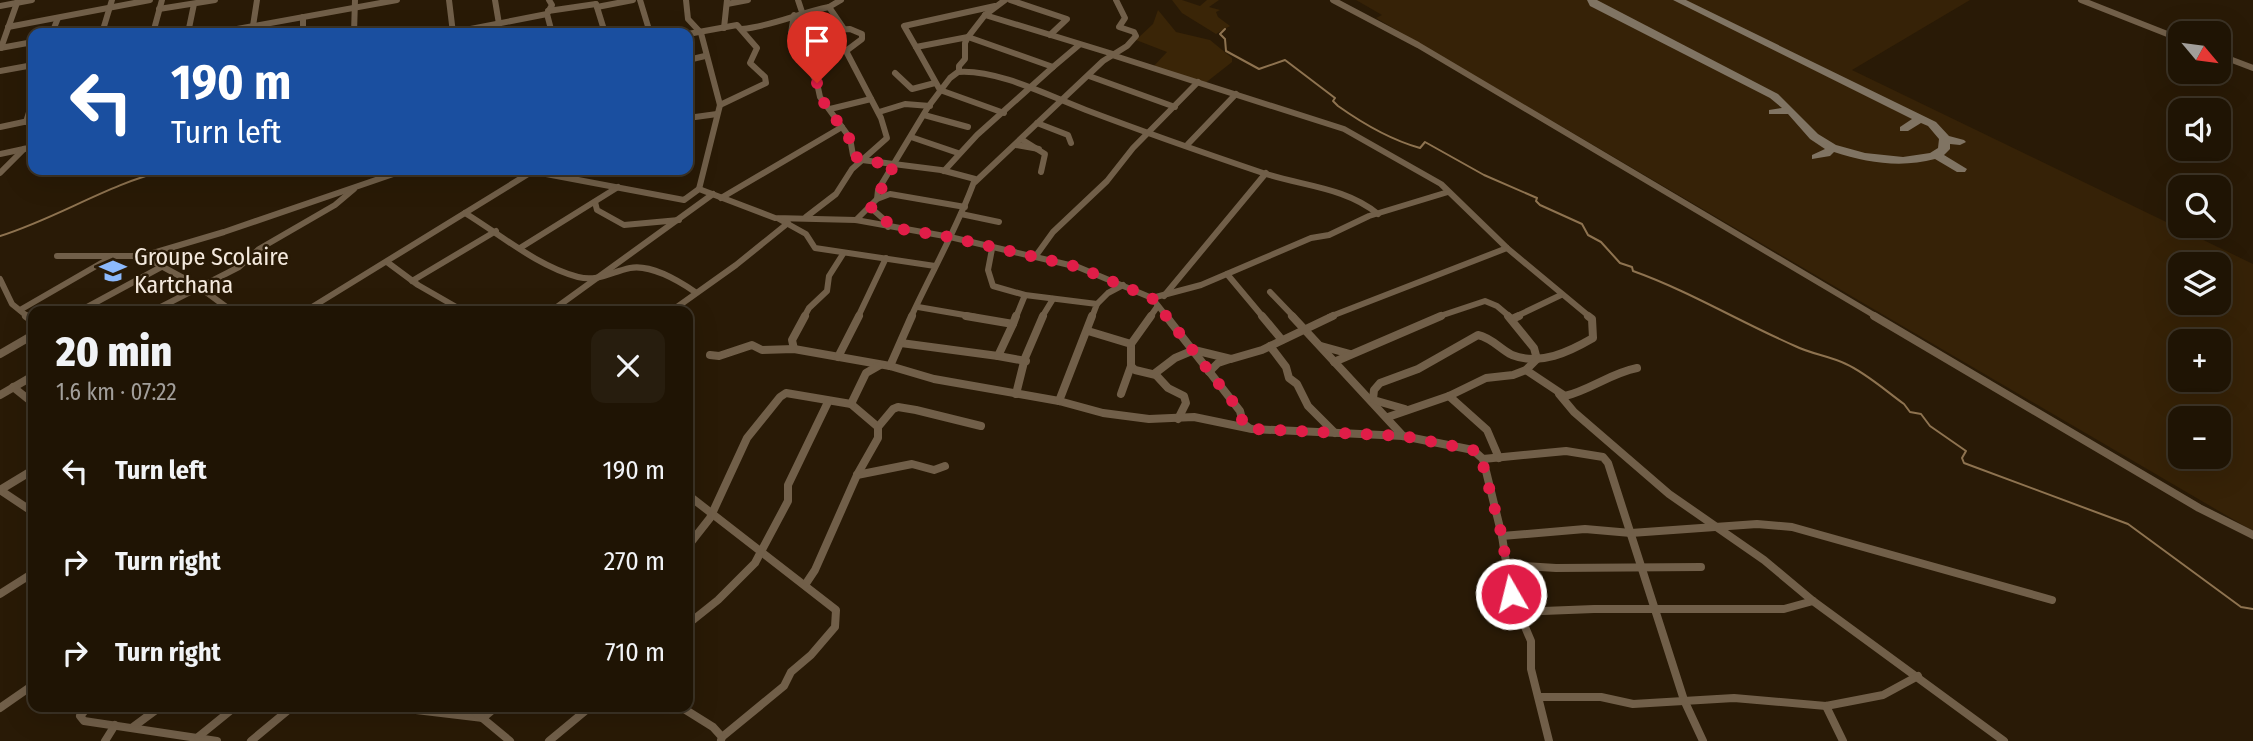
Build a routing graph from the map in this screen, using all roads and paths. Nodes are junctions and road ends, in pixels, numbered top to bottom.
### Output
1 (32, 0) edge
2 (112, 0) edge
3 (150, 0) edge
4 (162, 0) edge
5 (215, 0) edge
6 (267, 0) edge
7 (355, 0) edge
8 (396, 0) edge
9 (449, 0) edge
10 (495, 0) edge
11 (550, 0) edge
12 (633, 0) edge
13 (639, 0) edge
14 (686, 0) edge
15 (748, 0) edge
16 (797, 0) edge
17 (841, 0) edge
18 (1007, 0) edge
19 (1116, 0) edge
20 (1333, 0) edge
21 (2081, 0) edge
22 (18, 1) edge
23 (257, 1) edge
24 (727, 2) edge
25 (194, 4) junction
26 (596, 4) edge
27 (0, 6) edge
28 (998, 6) junction
29 (110, 7) junction
30 (829, 7) junction
31 (354, 8) junction
32 (159, 9) junction
33 (802, 12) junction
34 (548, 13) junction
35 (794, 15) junction
36 (985, 15) junction
37 (303, 17) junction
38 (58, 18) junction
39 (499, 24) junction
40 (253, 26) junction
41 (8, 27) junction
42 (54, 28) edge
43 (104, 28) edge
44 (154, 28) edge
45 (189, 28) edge
46 (242, 28) edge
47 (303, 28) edge
48 (354, 28) edge
49 (452, 28) edge
50 (478, 28) edge
51 (551, 28) edge
52 (603, 28) edge
53 (648, 28) edge
54 (724, 28) junction
55 (742, 29) junction
56 (844, 29) junction
57 (701, 33) junction
58 (791, 33) junction
59 (693, 34) edge
60 (2168, 34) edge
61 (1050, 35) junction
62 (968, 37) junction
63 (28, 43) edge
64 (1079, 45) junction
65 (916, 47) junction
66 (0, 48) edge
67 (1113, 54) junction
68 (705, 56) junction
69 (693, 59) edge
70 (2231, 60) edge
71 (28, 66) edge
72 (1053, 67) junction
73 (2253, 68) edge
74 (0, 71) edge
75 (959, 71) junction
76 (895, 73) dead end
77 (1089, 76) junction
78 (948, 79) junction
79 (934, 82) junction
80 (1198, 82) junction
81 (940, 90) junction
82 (1030, 90) junction
83 (1236, 94) junction
84 (871, 99) junction
85 (1063, 102) junction
86 (720, 105) junction
87 (930, 106) junction
88 (1175, 107) junction
89 (830, 108) junction
90 (878, 113) junction
91 (1004, 113) junction
92 (717, 114) junction
93 (924, 115) junction
94 (693, 117) edge
95 (28, 121) edge
96 (1037, 123) junction
97 (0, 127) edge
98 (842, 127) junction
99 (968, 127) dead end
100 (1150, 132) junction
101 (911, 137) junction
102 (1018, 142) junction
103 (1071, 143) dead end
104 (1188, 144) junction
105 (28, 148) edge
106 (24, 149) junction
107 (958, 153) junction
108 (0, 154) edge
109 (862, 160) junction
110 (894, 165) junction
111 (944, 171) junction
112 (1041, 172) dead end
113 (0, 173) edge
114 (1266, 173) junction
115 (390, 175) edge
116 (527, 175) edge
117 (559, 175) edge
118 (975, 182) junction
119 (358, 186) junction
120 (618, 187) junction
121 (699, 189) junction
122 (1448, 192) junction
123 (717, 196) junction
124 (877, 199) junction
125 (595, 202) junction
126 (965, 207) junction
127 (871, 208) junction
128 (465, 213) junction
129 (961, 214) junction
130 (1378, 214) junction
131 (775, 218) junction
132 (805, 218) junction
133 (680, 220) junction
134 (856, 220) junction
135 (999, 222) dead end
136 (788, 223) junction
137 (888, 227) junction
138 (496, 231) junction
139 (950, 237) junction
140 (520, 247) junction
141 (992, 248) junction
142 (1507, 248) junction
143 (844, 254) junction
144 (57, 256) dead end
145 (116, 256) junction
146 (143, 256) junction
147 (1035, 257) junction
148 (886, 258) junction
149 (387, 262) junction
150 (934, 265) junction
151 (163, 266) junction
152 (1227, 274) junction
153 (0, 279) edge
154 (412, 281) junction
155 (597, 281) junction
156 (1123, 285) junction
157 (198, 286) junction
158 (695, 292) junction
159 (1270, 292) dead end
160 (1025, 295) junction
161 (1561, 295) junction
162 (1164, 296) junction
163 (1152, 298) junction
164 (1053, 299) junction
165 (1097, 304) junction
166 (89, 306) edge
167 (161, 306) edge
168 (225, 306) edge
169 (314, 306) edge
170 (455, 306) edge
171 (559, 306) edge
172 (678, 306) edge
173 (918, 307) junction
174 (1157, 307) junction
175 (20, 310) junction
176 (28, 317) edge
177 (1512, 319) junction
178 (1013, 324) junction
179 (1305, 328) junction
180 (1087, 331) junction
181 (28, 338) edge
182 (1282, 340) junction
183 (901, 343) junction
184 (1131, 344) junction
185 (1316, 344) junction
186 (792, 346) junction
187 (1270, 346) junction
188 (1194, 350) junction
189 (0, 354) edge
190 (1350, 354) junction
191 (710, 355) dead end
192 (998, 356) junction
193 (838, 357) junction
194 (1231, 359) junction
195 (1537, 359) junction
196 (1026, 361) junction
197 (1334, 362) junction
198 (885, 365) junction
199 (1131, 366) junction
200 (1637, 368) dead end
201 (1526, 370) junction
202 (1209, 372) junction
203 (1154, 374) junction
204 (28, 379) edge
205 (13, 387) junction
206 (1016, 394) junction
207 (1121, 394) dead end
208 (1559, 394) junction
209 (0, 395) edge
210 (1449, 396) junction
211 (28, 399) edge
212 (1373, 399) junction
213 (1059, 401) junction
214 (828, 402) junction
215 (852, 404) junction
216 (1406, 410) junction
217 (1388, 417) junction
218 (1178, 419) junction
219 (981, 426) dead end
220 (878, 427) junction
221 (1252, 429) junction
222 (1335, 433) junction
223 (1403, 436) junction
224 (1621, 454) junction
225 (1499, 458) junction
226 (1483, 459) junction
227 (1606, 460) junction
228 (945, 466) dead end
229 (28, 473) edge
230 (857, 475) junction
231 (0, 490) edge
232 (693, 499) edge
233 (28, 509) edge
234 (711, 514) junction
235 (1717, 528) junction
236 (1631, 533) junction
237 (2253, 534) edge
238 (1502, 536) junction
239 (693, 539) edge
240 (762, 552) junction
241 (1508, 565) junction
242 (1701, 567) dead end
243 (1643, 568) junction
244 (28, 576) edge
245 (806, 585) junction
246 (0, 594) edge
247 (2052, 600) dead end
248 (1813, 601) junction
249 (1656, 609) junction
250 (1518, 612) junction
251 (693, 620) edge
252 (1918, 676) junction
253 (28, 688) edge
254 (1540, 696) junction
255 (1684, 700) junction
256 (1826, 706) junction
257 (0, 708) edge
258 (84, 712) edge
259 (153, 712) edge
260 (229, 712) edge
261 (286, 712) edge
262 (429, 712) edge
263 (475, 712) edge
264 (491, 712) edge
265 (584, 712) edge
266 (689, 712) edge
267 (483, 719) junction
268 (115, 725) junction
269 (133, 727) junction
270 (198, 737) junction
271 (171, 738) edge
272 (721, 739) edge
273 (2000, 740) edge
274 (105, 741) edge
275 (217, 741) edge
276 (251, 741) edge
277 (510, 741) edge
278 (550, 741) edge
279 (1549, 741) edge
280 (1703, 741) edge
281 (1843, 741) edge

1 - 22 street
2 - 29 street
3 - 29 street
4 - 32 street
5 - 25 street
6 - 23 street
7 - 31 street
8 - 31 street
9 - 49 street
10 - 39 street
11 - 34 street
12 - 26 street
13 - 53 street
14 - 57 street
15 - 24 street
16 - 33 street
17 - 30 street
18 - 28 street
18 - 61 street
19 - 67 street
20 - 237 street
21 - 60 street
22 - 27 street
22 - 41 street
23 - 40 street
24 - 54 street
25 - 32 street
25 - 45 street
26 - 34 street
26 - 52 street
28 - 36 street
28 - 65 street
29 - 38 street
29 - 43 street
30 - 33 street
30 - 56 street
31 - 37 street
31 - 48 street
32 - 44 street
33 - 35 street
34 - 39 street
34 - 51 street
35 - 55 street
35 - 58 street
36 - 61 street
36 - 62 street
37 - 40 street
37 - 47 street
38 - 41 street
38 - 42 street
39 - 50 street
40 - 46 street
41 - 66 street
54 - 55 street
54 - 57 street
55 - 86 street
56 - 58 street
56 - 84 street
57 - 59 street
57 - 68 street
58 - 89 street
61 - 64 street
62 - 65 street
62 - 72 street
62 - 75 street
63 - 66 street
64 - 67 street
64 - 72 street
65 - 79 street
67 - 77 street
67 - 80 street
68 - 69 street
68 - 86 street
70 - 73 street
71 - 74 street
72 - 82 street
75 - 78 street
75 - 82 street
76 - 79 street
77 - 85 street
77 - 88 street
78 - 79 street
78 - 81 street
79 - 81 street
80 - 83 street
80 - 88 street
81 - 87 street
81 - 91 street
82 - 85 street
82 - 91 street
83 - 104 street
83 - 122 street
84 - 89 street
84 - 90 street
85 - 96 street
85 - 100 street
86 - 92 street
87 - 90 street
87 - 93 street
88 - 100 street
89 - 98 street
90 - 109 street
91 - 107 street
92 - 94 street
92 - 121 street
93 - 99 street
93 - 101 street
95 - 97 street
96 - 102 street
96 - 103 street
98 - 109 street
98 - 123 street
100 - 104 street
100 - 147 street
101 - 107 street
101 - 110 street
102 - 112 street
102 - 118 street
104 - 114 street
105 - 106 street
106 - 108 street
106 - 113 street
107 - 111 street
109 - 110 street
109 - 132 street
110 - 111 street
110 - 124 street
111 - 118 street
114 - 130 street
114 - 162 street
115 - 119 street
116 - 128 street
117 - 120 street
118 - 126 street
119 - 146 street
119 - 157 street
120 - 121 street
120 - 125 street
121 - 123 street
122 - 130 street
122 - 142 street
123 - 131 street
123 - 133 street
124 - 126 street
124 - 127 street
125 - 133 street
125 - 140 street
126 - 129 street
127 - 134 street
127 - 137 street
128 - 138 street
128 - 149 street
129 - 135 street
129 - 139 street
130 - 152 street
131 - 132 street
131 - 136 street
132 - 134 street
133 - 155 street
134 - 137 street
136 - 143 street
136 - 158 street
137 - 139 street
138 - 140 street
138 - 154 street
139 - 141 street
139 - 150 street
140 - 155 street
141 - 147 street
141 - 160 street
142 - 161 street
142 - 179 street
143 - 148 street
143 - 186 street
144 - 145 street
145 - 146 street
145 - 175 street
146 - 151 street
147 - 156 street
148 - 150 street
148 - 193 street
149 - 154 street
149 - 169 street
150 - 173 street
151 - 157 street
151 - 166 street
152 - 162 street
152 - 182 street
153 - 175 street
154 - 170 street
155 - 158 street
155 - 171 street
156 - 163 street
156 - 165 street
157 - 167 street
157 - 168 street
158 - 172 street
159 - 179 street
160 - 164 street
160 - 178 street
161 - 177 street
161 - 195 street
162 - 163 street
163 - 174 street
164 - 165 street
164 - 196 street
165 - 180 street
173 - 178 street
173 - 183 street
174 - 184 street
174 - 188 street
175 - 176 street
177 - 190 street
177 - 195 street
178 - 192 street
179 - 182 street
179 - 185 street
180 - 184 street
180 - 213 street
181 - 189 street
182 - 187 street
183 - 192 street
183 - 198 street
184 - 199 street
185 - 190 street
185 - 197 street
186 - 191 street
186 - 193 street
187 - 194 street
187 - 222 street
188 - 194 street
188 - 202 street
188 - 203 street
190 - 197 street
192 - 196 street
193 - 198 street
194 - 202 street
195 - 201 street
195 - 212 street
196 - 206 street
197 - 212 street
198 - 206 street
198 - 215 street
199 - 203 street
199 - 207 street
200 - 208 street
201 - 208 street
201 - 210 street
202 - 221 street
203 - 218 street
204 - 205 street
205 - 209 street
205 - 211 street
206 - 213 street
208 - 224 street
210 - 216 street
210 - 225 street
212 - 216 street
212 - 217 street
213 - 218 street
214 - 215 street
214 - 234 street
214 - 240 street
215 - 220 street
216 - 217 street
217 - 223 street
218 - 221 street
219 - 220 street
220 - 230 street
221 - 222 street
222 - 223 street
223 - 226 street
224 - 227 street
224 - 235 street
225 - 226 street
225 - 227 street
226 - 238 street
227 - 236 street
228 - 230 street
229 - 231 street
230 - 245 street
231 - 233 street
232 - 234 street
234 - 239 street
234 - 240 street
235 - 236 street
235 - 247 street
235 - 248 street
236 - 238 street
236 - 243 street
238 - 241 street
240 - 245 street
240 - 251 street
241 - 243 street
241 - 250 street
242 - 243 street
243 - 249 street
244 - 246 street
245 - 272 street
248 - 249 street
248 - 252 street
249 - 250 street
249 - 255 street
250 - 254 street
252 - 256 street
252 - 273 street
253 - 257 street
254 - 255 street
254 - 279 street
255 - 256 street
255 - 280 street
256 - 281 street
258 - 268 street
259 - 269 street
260 - 270 street
261 - 276 street
262 - 267 street
263 - 267 street
264 - 267 street
265 - 278 street
266 - 272 street
267 - 277 street
268 - 269 street
268 - 274 street
269 - 271 street
270 - 271 street
270 - 275 street

